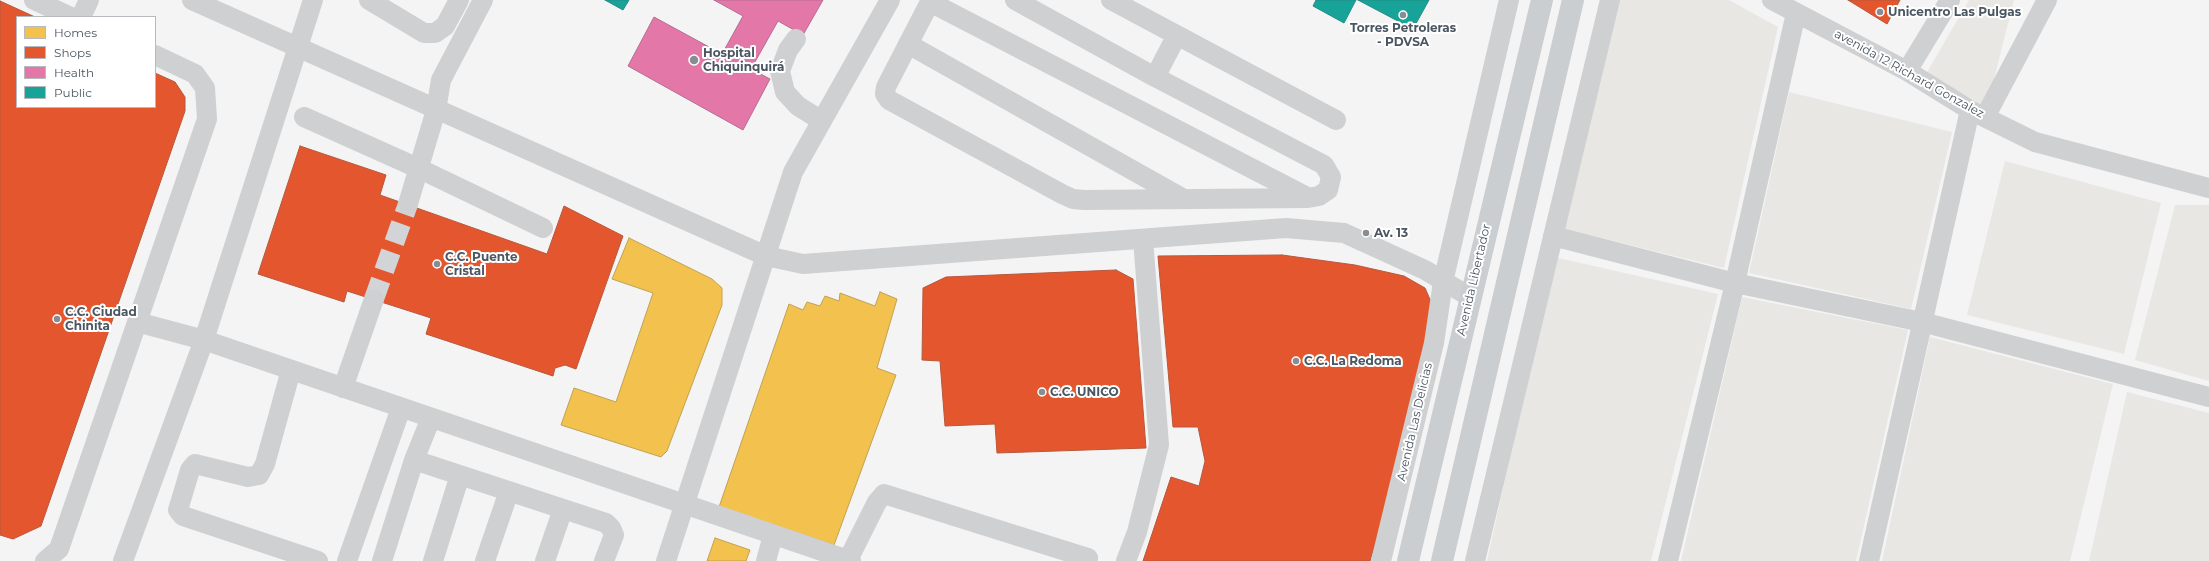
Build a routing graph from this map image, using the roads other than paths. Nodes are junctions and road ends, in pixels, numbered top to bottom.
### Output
1 (34, 0) edge
2 (89, 0) edge
3 (192, 0) edge
4 (312, 0) edge
5 (369, 0) edge
6 (459, 0) edge
7 (483, 0) edge
8 (496, 0) edge
9 (890, 0) edge
10 (1015, 0) edge
11 (1111, 0) edge
12 (1509, 0) edge
13 (1542, 0) edge
14 (1573, 0) edge
15 (1610, 0) edge
16 (1772, 0) edge
17 (1950, 0) edge
18 (2047, 0) edge
19 (931, 1) edge
20 (1796, 13) junction
21 (69, 16) edge
22 (81, 16) edge
23 (1177, 35) junction
24 (796, 39) dead end
25 (908, 44) junction
26 (297, 48) junction
27 (156, 55) edge
28 (1907, 71) junction
29 (1155, 77) junction
30 (436, 110) junction
31 (1977, 113) junction
32 (304, 117) dead end
33 (1336, 120) dead end
34 (822, 121) junction
35 (420, 169) junction
36 (2209, 188) edge
37 (1308, 198) junction
38 (1182, 199) junction
39 (408, 204) tunnel mouth
40 (543, 228) dead end
41 (1553, 236) junction
42 (1144, 239) junction
43 (766, 256) junction
44 (1443, 282) junction
45 (1735, 283) junction
46 (1470, 297) junction
47 (374, 299) tunnel mouth
48 (137, 322) junction
49 (1922, 322) junction
50 (204, 340) junction
51 (291, 370) junction
52 (343, 388) junction
53 (2209, 397) edge
54 (401, 408) junction
55 (431, 418) junction
56 (414, 460) junction
57 (460, 475) junction
58 (509, 491) junction
59 (684, 504) junction
60 (563, 509) junction
61 (773, 535) junction
62 (1088, 558) dead end
63 (45, 561) edge
64 (122, 561) edge
65 (318, 561) edge
66 (346, 561) edge
67 (382, 561) edge
68 (433, 561) edge
69 (485, 561) edge
70 (545, 561) edge
71 (604, 561) edge
72 (666, 561) edge
73 (766, 561) edge
74 (850, 561) edge
75 (1126, 561) edge
76 (1381, 561) edge
77 (1408, 561) edge
78 (1442, 561) edge
79 (1475, 561) edge
80 (1668, 561) edge
81 (1869, 561) edge

1 - 21 street
2 - 22 street
3 - 26 street
4 - 26 street
5 - 6 street
7 - 30 street
8 - 30 street
9 - 34 street
10 - 29 street
11 - 23 street
12 - 44 street, Avenida Las Delicias
13 - 46 main road, Avenida Libertador
14 - 78 main road
15 - 41 street
16 - 20 street, avenida 12 Richard Gonzalez
17 - 28 street
18 - 31 street
19 - 25 street
19 - 37 street
20 - 28 street, avenida 12 Richard Gonzalez
20 - 45 street
23 - 29 street
23 - 33 street
24 - 34 street
25 - 38 street
25 - 38 street
26 - 30 street
26 - 50 street
27 - 48 street
28 - 31 street, avenida 12 Richard Gonzalez
29 - 37 street
30 - 35 street
30 - 43 street
31 - 36 street, avenida 12 Richard Gonzalez
31 - 49 street
32 - 35 street
34 - 43 street
35 - 39 street
35 - 40 street
37 - 38 street
41 - 45 street
41 - 79 street
42 - 43 street
42 - 44 street
42 - 75 street
43 - 59 street
44 - 46 street
44 - 76 street, Avenida Las Delicias
45 - 49 street
45 - 80 street
46 - 77 main road, Avenida Libertador
47 - 52 street
48 - 50 street
48 - 63 street
49 - 53 street
49 - 81 street
50 - 51 street
50 - 64 street
51 - 52 street
51 - 65 street
52 - 54 street
54 - 55 street
54 - 66 street
55 - 56 street
55 - 59 street
56 - 57 street
56 - 67 street
57 - 58 street
57 - 68 street
58 - 60 street
58 - 69 street
59 - 61 street
59 - 72 street
60 - 70 street
60 - 71 street
61 - 73 street
61 - 74 street
62 - 74 street

